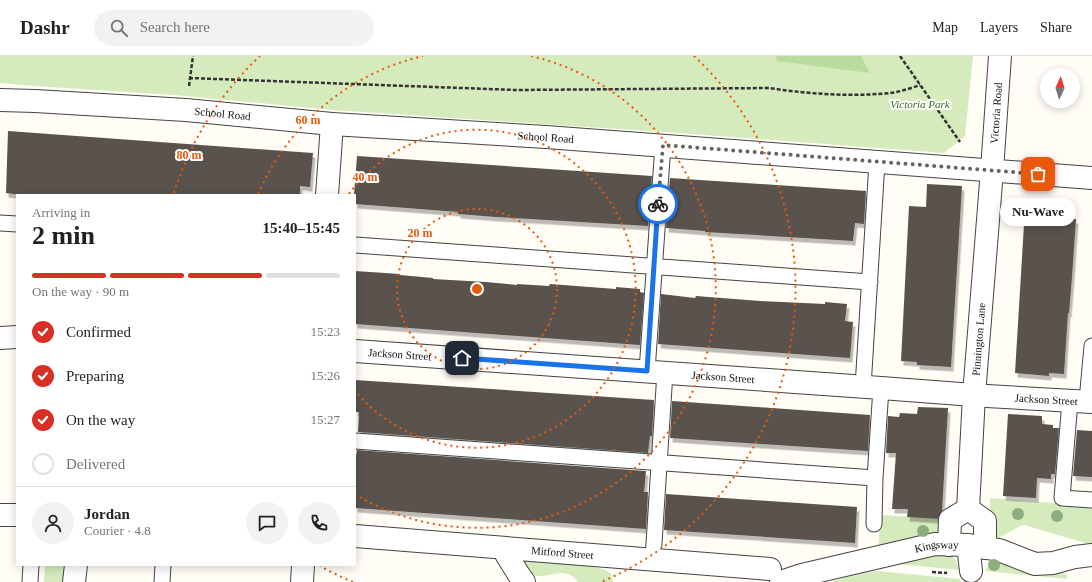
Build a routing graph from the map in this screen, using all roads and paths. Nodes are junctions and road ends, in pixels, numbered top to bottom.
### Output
1 (193, 56) edge
2 (900, 56) edge
3 (1000, 56) edge
4 (190, 78) junction
5 (920, 85) junction
6 (0, 100) edge
7 (186, 110) junction
8 (332, 124) junction
9 (663, 145) junction
10 (877, 162) junction
11 (992, 170) junction
12 (1092, 178) edge
13 (327, 194) edge
14 (0, 223) edge
15 (16, 224) edge
16 (356, 245) edge
17 (654, 266) junction
18 (870, 282) junction
19 (16, 337) edge
20 (0, 338) edge
21 (1092, 346) edge
22 (356, 351) edge
23 (656, 371) junction
24 (872, 387) junction
25 (974, 395) junction
26 (1083, 401) edge
27 (356, 441) edge
28 (660, 464) junction
29 (875, 478) junction
30 (1092, 500) edge
31 (968, 509) junction
32 (0, 515) edge
33 (16, 515) edge
34 (874, 524) dead end
35 (356, 536) edge
36 (967, 546) junction
37 (506, 554) dead end
38 (1092, 555) edge
39 (652, 559) junction
40 (30, 566) edge
41 (76, 566) edge
42 (163, 566) edge
43 (303, 566) edge
44 (971, 570) dead end
45 (927, 571) dead end
46 (949, 573) dead end
47 (775, 575) edge
48 (30, 582) edge
49 (74, 582) edge
50 (162, 582) edge
51 (302, 582) edge
52 (524, 582) edge

1 - 4 path
2 - 5 path
3 - 11 street, Victoria Road
4 - 5 path
4 - 7 path
5 - 11 path
6 - 7 street, School Road
7 - 8 street, School Road
8 - 9 street, School Road
8 - 13 street
9 - 10 street, School Road
9 - 17 lane
10 - 11 street, School Road
10 - 18 lane
11 - 12 street, School Road
11 - 25 street, Pinnington Lane
14 - 15 lane
16 - 17 lane
17 - 18 lane
17 - 23 lane
18 - 24 lane
19 - 20 street
21 - 26 lane
22 - 23 street, Jackson Street
23 - 24 street, Jackson Street
23 - 28 lane
24 - 25 street, Jackson Street
24 - 29 lane
25 - 26 street, Jackson Street
25 - 31 street, Pinnington Lane
26 - 30 lane
27 - 28 lane
28 - 29 lane
28 - 39 lane
29 - 34 lane
31 - 36 street
31 - 36 street
32 - 33 street
35 - 39 street, Mitford Street
36 - 38 street, Kingsway
36 - 44 street
36 - 47 street, Kingsway
37 - 52 street
39 - 47 street, Mitford Street
40 - 48 lane
41 - 49 street
42 - 50 lane
43 - 51 street
45 - 46 path

